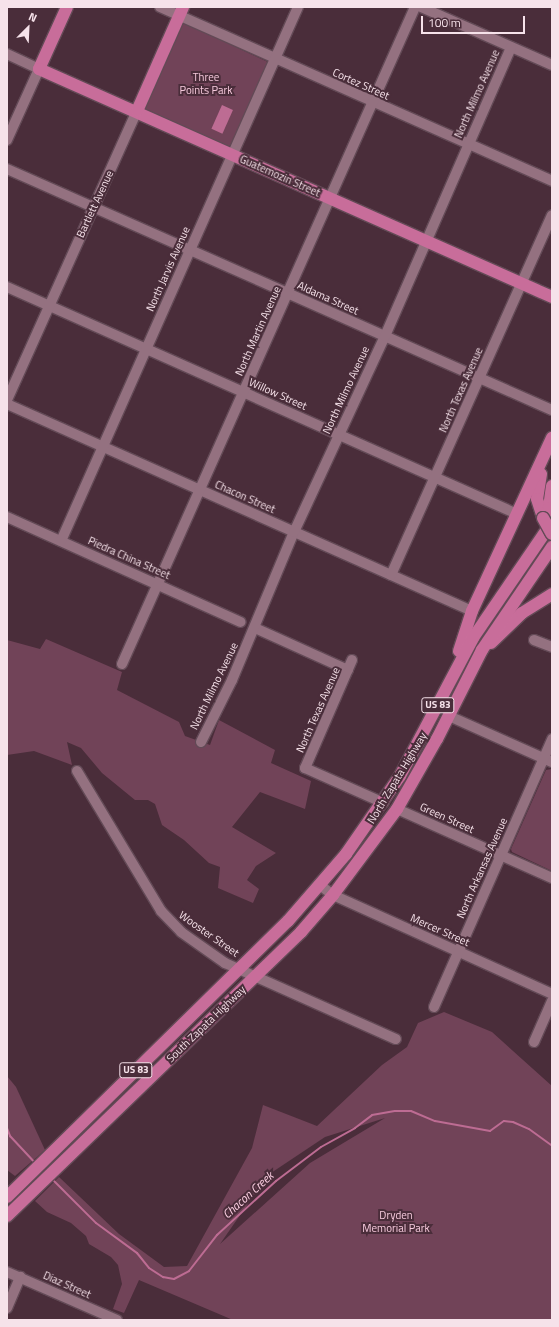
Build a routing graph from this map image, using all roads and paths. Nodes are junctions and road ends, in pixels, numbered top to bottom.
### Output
1 (67, 7) edge
2 (160, 7) edge
3 (298, 7) edge
4 (415, 7) edge
5 (421, 7) edge
6 (181, 11) edge
7 (511, 47) junction
8 (7, 54) edge
9 (276, 59) junction
10 (552, 65) edge
11 (39, 69) junction
12 (373, 102) junction
13 (137, 111) junction
14 (7, 140) edge
15 (469, 144) junction
16 (232, 155) junction
17 (7, 170) edge
18 (552, 181) edge
19 (330, 198) junction
20 (93, 207) junction
21 (552, 215) edge
22 (427, 240) junction
23 (190, 250) junction
24 (522, 284) junction
25 (7, 287) edge
26 (288, 294) junction
27 (552, 297) edge
28 (48, 305) junction
29 (385, 336) junction
30 (145, 348) junction
31 (480, 378) junction
32 (244, 392) junction
33 (7, 400) edge
34 (7, 404) edge
35 (552, 410) edge
36 (339, 434) junction
37 (552, 438) edge
38 (102, 447) junction
39 (544, 456) junction
40 (435, 478) junction
41 (552, 486) edge
42 (200, 490) junction
43 (517, 514) junction
44 (549, 516) edge
45 (7, 517) edge
46 (294, 532) junction
47 (552, 534) edge
48 (61, 541) junction
49 (552, 547) edge
50 (391, 575) junction
51 (158, 584) junction
52 (552, 594) edge
53 (472, 612) junction
54 (241, 622) dead end
55 (255, 628) junction
56 (534, 640) dead end
57 (552, 647) edge
58 (482, 650) junction
59 (122, 664) dead end
60 (443, 694) junction
61 (449, 716) junction
62 (552, 739) edge
63 (201, 742) dead end
64 (548, 760) edge
65 (77, 771) dead end
66 (384, 803) junction
67 (397, 809) junction
68 (501, 856) junction
69 (552, 878) edge
70 (320, 885) junction
71 (333, 895) junction
72 (458, 952) junction
73 (239, 969) junction
74 (255, 976) junction
75 (552, 994) edge
76 (552, 1001) edge
77 (434, 1007) dead end
78 (396, 1039) dead end
79 (534, 1042) dead end
80 (7, 1197) edge
81 (7, 1216) edge
82 (7, 1272) edge
83 (20, 1277) junction
84 (7, 1308) edge
85 (117, 1320) edge

1 - 11 main road
2 - 6 street, Cortez Street
3 - 9 street, North Jarvis Avenue
4 - 12 street, North Martin Avenue
5 - 7 street
6 - 9 street, Cortez Street
6 - 13 main road, Bartlett Avenue
7 - 10 street
7 - 15 street, North Milmo Avenue
8 - 11 street, Guatemozin Street
9 - 12 street, Cortez Street
9 - 16 street, North Jarvis Avenue
11 - 13 main road, Guatemozin Street
11 - 14 street
12 - 15 street, Cortez Street
12 - 19 street, North Martin Avenue
13 - 16 main road, Guatemozin Street
13 - 20 street, Bartlett Avenue
15 - 18 street, Cortez Street
15 - 22 street, North Milmo Avenue
16 - 19 main road, Guatemozin Street
16 - 23 street, North Jarvis Avenue
17 - 20 street, Aldama Street
19 - 22 main road, Guatemozin Street
19 - 26 street, North Martin Avenue
20 - 23 street, Aldama Street
20 - 28 street, Bartlett Avenue
21 - 24 street, North Texas Avenue
22 - 24 main road, Guatemozin Street
22 - 29 street, North Milmo Avenue
23 - 26 street, Aldama Street
23 - 30 street, North Jarvis Avenue
24 - 27 main road, Guatemozin Street
24 - 31 street, North Texas Avenue
25 - 28 street, Willow Street
26 - 29 street, Aldama Street
26 - 32 street, North Martin Avenue
28 - 30 street, Willow Street
28 - 33 street, Bartlett Avenue
29 - 31 street, Aldama Street
29 - 36 street, North Milmo Avenue
30 - 32 street, Willow Street
30 - 38 street, North Jarvis Avenue
31 - 35 street, Aldama Street
31 - 40 street, North Texas Avenue
32 - 36 street, Willow Street
32 - 42 street, North Martin Avenue
34 - 38 street, Chacon Street
36 - 40 street, Willow Street
36 - 46 street, North Milmo Avenue
37 - 39 main road
38 - 42 street, Chacon Street
38 - 48 street, North Jarvis Avenue
39 - 43 main road
39 - 44 main road
40 - 43 street, Willow Street
40 - 50 street, North Texas Avenue
41 - 44 main road
42 - 46 street, Chacon Street
42 - 51 street, North Martin Avenue
43 - 53 main road
44 - 47 main road, bridge
44 - 60 main road, North Zapata Highway / US 83
45 - 48 street, Piedra China Street
46 - 50 street, Chacon Street
46 - 55 street, North Milmo Avenue
48 - 51 street, Piedra China Street
49 - 58 main road, North Zapata Highway / US 83
50 - 53 street, Chacon Street
51 - 54 street, Piedra China Street
51 - 59 street, North Martin Avenue
52 - 58 main road
53 - 60 main road
55 - 63 street, North Milmo Avenue
55 - 66 street, North Texas Avenue
56 - 57 street
58 - 61 main road, North Zapata Highway / US 83
60 - 66 main road, North Zapata Highway / US 83
61 - 64 street
61 - 67 main road, North Zapata Highway / US 83
62 - 64 street, North Arkansas Avenue
64 - 68 street, North Arkansas Avenue
65 - 73 street, Wooster Street
66 - 70 main road, North Zapata Highway / US 83
67 - 68 street, Green Street
67 - 71 main road, North Zapata Highway / US 83
68 - 69 street, Green Street
68 - 72 street, North Arkansas Avenue
70 - 71 street, Mercer Street
70 - 73 main road, South Zapata Highway / US 83
71 - 72 street, Mercer Street
71 - 74 main road, South Zapata Highway / US 83
72 - 75 street, Mercer Street
72 - 77 street, North Arkansas Avenue
73 - 74 street, Wooster Street
73 - 80 main road, South Zapata Highway / US 83
74 - 78 street, Wooster Street
74 - 81 main road, South Zapata Highway / US 83
76 - 79 street
82 - 83 street, Diaz Street
83 - 84 street
83 - 85 street, Diaz Street

